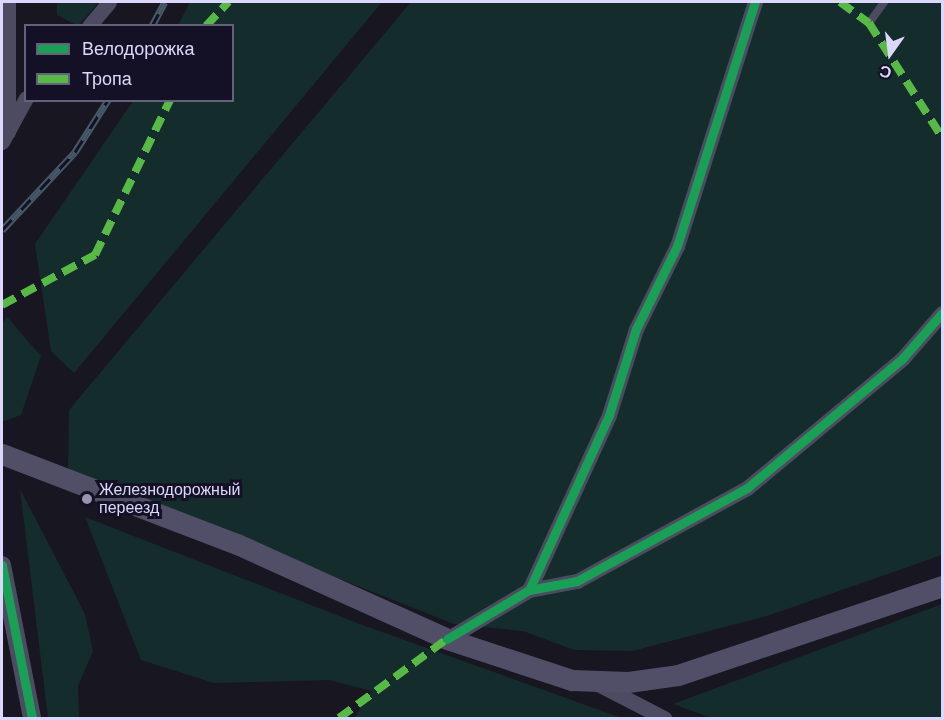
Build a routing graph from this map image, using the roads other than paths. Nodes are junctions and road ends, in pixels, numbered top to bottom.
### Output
1 (8, 2) edge
2 (109, 2) edge
3 (755, 2) edge
4 (884, 2) edge
5 (869, 23) dead end
6 (91, 24) edge
7 (24, 102) edge
8 (5, 137) edge
9 (942, 313) edge
10 (2, 454) edge
11 (2, 565) edge
12 (942, 586) edge
13 (530, 590) junction
14 (447, 639) junction
15 (594, 682) junction
16 (32, 718) edge
17 (664, 718) edge

1 - 8 street
2 - 6 street
3 - 13 street
4 - 5 lane
7 - 8 street
9 - 13 street
10 - 14 main road
11 - 16 street
12 - 15 main road
13 - 14 street
14 - 15 main road
15 - 17 street

